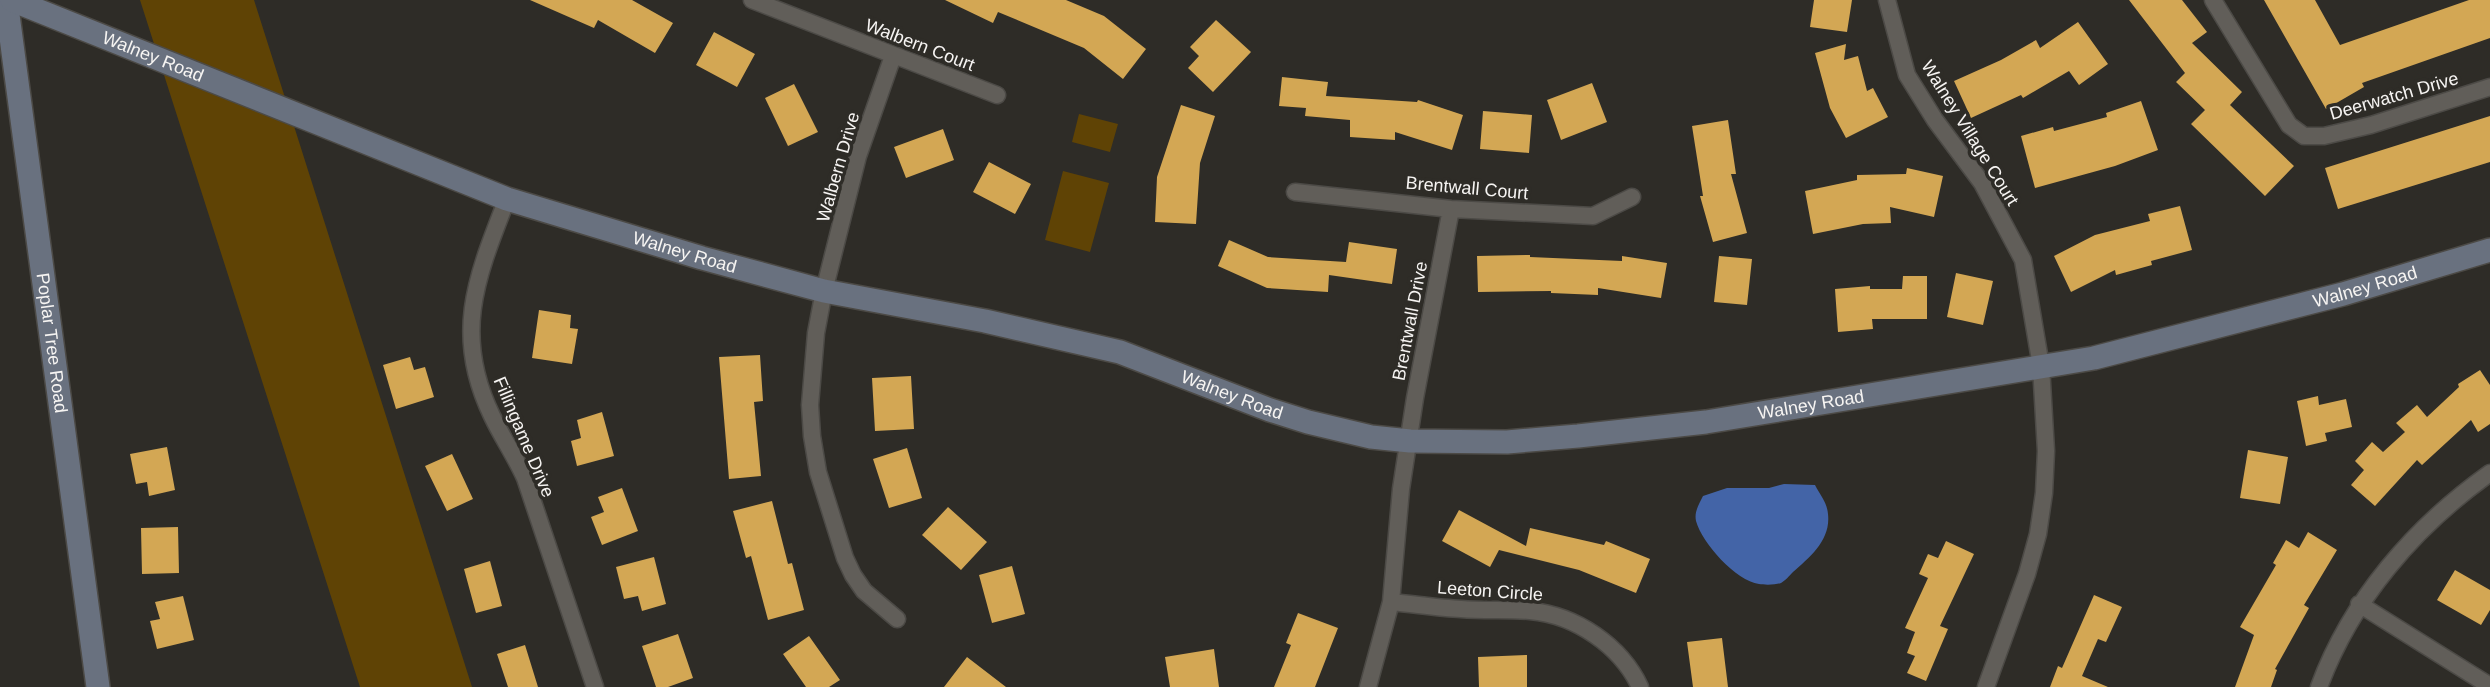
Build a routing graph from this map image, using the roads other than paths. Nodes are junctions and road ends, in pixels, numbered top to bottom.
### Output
1 (6, 0) edge
2 (12, 0) edge
3 (751, 0) edge
4 (1887, 0) edge
5 (2213, 0) edge
6 (893, 55) junction
7 (2490, 87) edge
8 (997, 95) dead end
9 (1295, 192) dead end
10 (1632, 197) dead end
11 (507, 198) junction
12 (1451, 209) junction
13 (2490, 250) edge
14 (824, 291) junction
15 (2041, 366) junction
16 (1410, 441) junction
17 (2490, 474) edge
18 (1391, 601) junction
19 (2359, 604) junction
20 (897, 619) dead end
21 (2490, 686) edge
22 (98, 687) edge
23 (596, 687) edge
24 (1368, 687) edge
25 (1640, 687) edge
26 (1986, 687) edge
27 (2319, 687) edge

1 - 22 main road, Poplar Tree Road
2 - 11 main road, Walney Road
3 - 6 street, Walbern Court
4 - 15 street, Walney Village Court
5 - 7 street, Deerwatch Drive
6 - 8 street, Walbern Court
6 - 14 street, Walbern Drive
9 - 12 street, Brentwall Court
10 - 12 street, Brentwall Court
11 - 14 main road, Walney Road
11 - 23 street, Fillingame Drive
12 - 16 street, Brentwall Drive
13 - 15 main road, Walney Road
14 - 16 main road, Walney Road
14 - 20 street, Walbern Drive
15 - 16 main road, Walney Road
15 - 26 street, Walney Village Court
16 - 18 street
17 - 19 street
18 - 24 street
18 - 25 street, Leeton Circle
19 - 21 street
19 - 27 street

